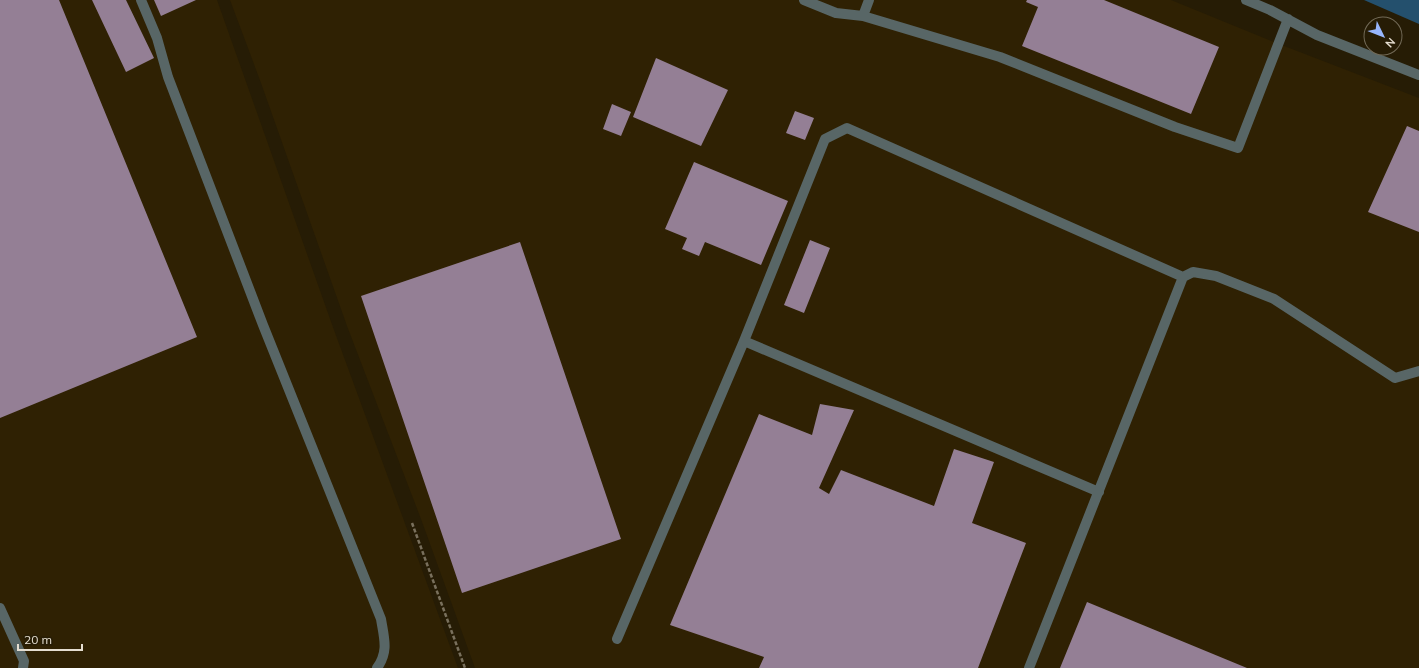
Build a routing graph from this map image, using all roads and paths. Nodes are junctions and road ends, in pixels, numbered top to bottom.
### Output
1 (141, 0) edge
2 (804, 0) edge
3 (869, 0) edge
4 (1246, 0) edge
5 (863, 16) junction
6 (1288, 19) junction
7 (1419, 75) edge
8 (1183, 277) junction
9 (744, 341) junction
10 (1419, 371) edge
11 (1099, 492) junction
12 (412, 523) dead end
13 (0, 608) edge
14 (616, 639) dead end
15 (23, 668) edge
16 (377, 668) edge
17 (465, 668) edge
18 (1029, 668) edge

1 - 16 lane
2 - 5 lane
3 - 5 lane
4 - 6 lane
5 - 6 lane
6 - 7 lane
8 - 9 lane
8 - 10 lane
8 - 11 lane
9 - 11 lane
9 - 14 lane
11 - 18 lane
12 - 17 path
13 - 15 lane

